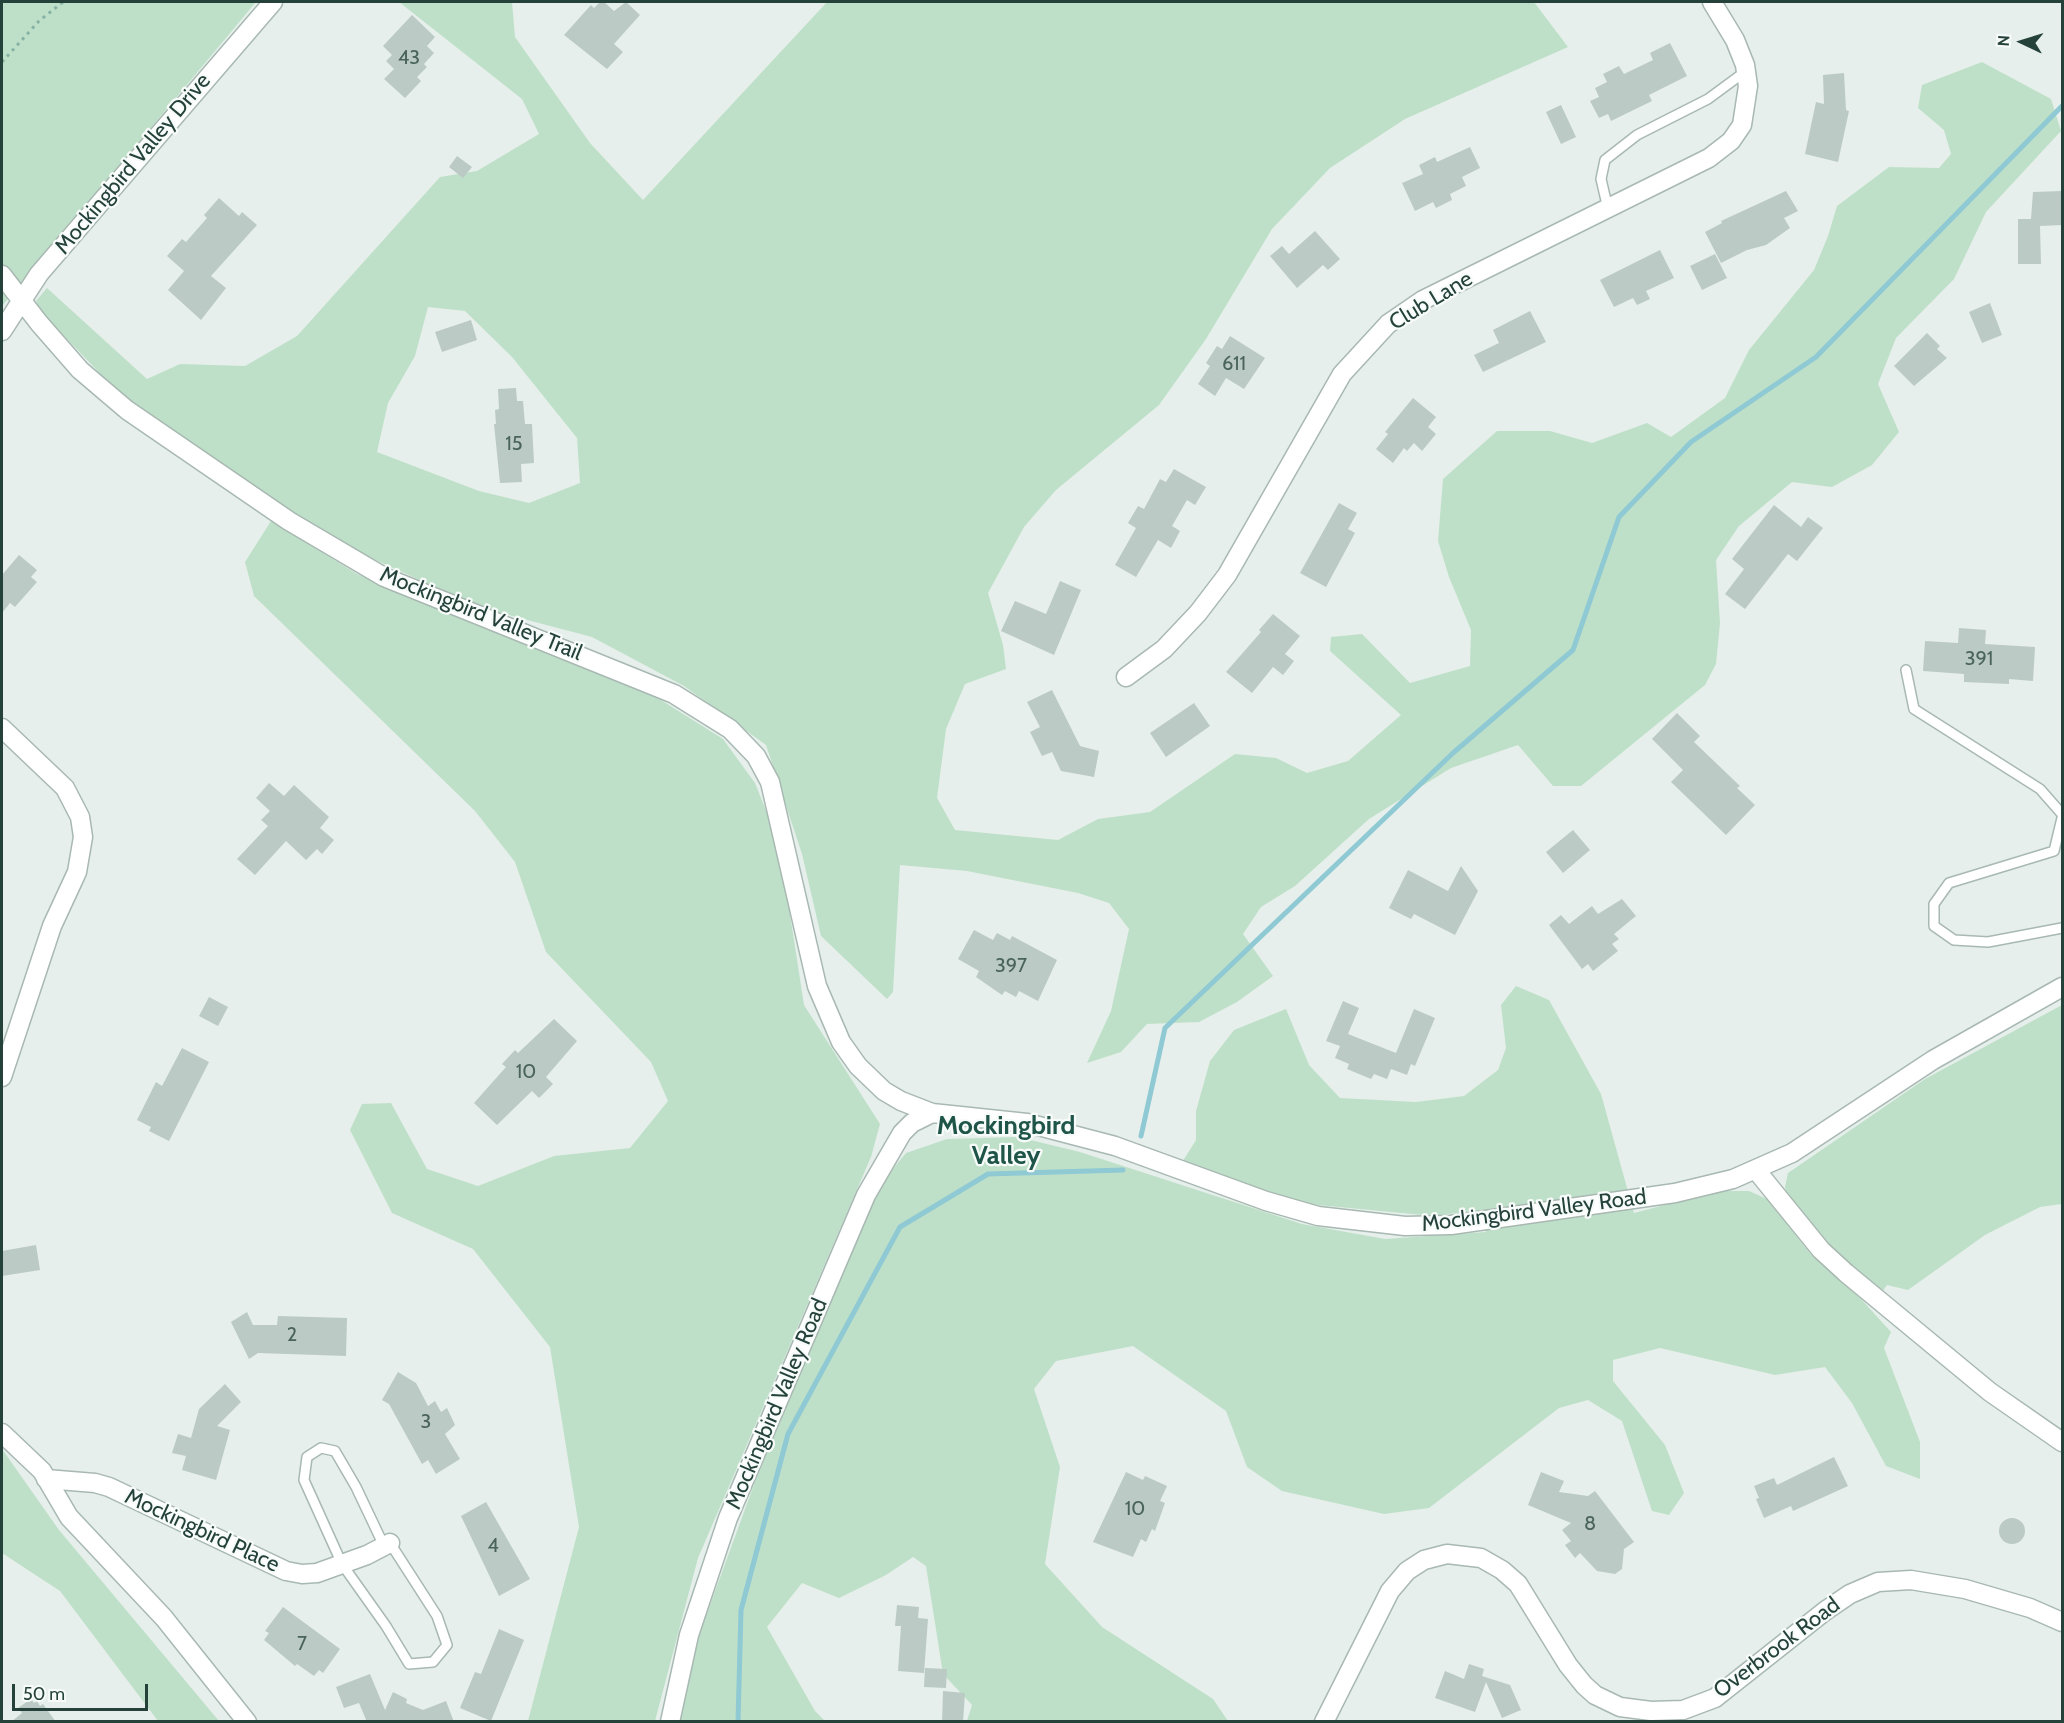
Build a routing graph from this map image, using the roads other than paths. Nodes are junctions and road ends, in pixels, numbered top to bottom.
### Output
1 (273, 2) edge
2 (1712, 2) edge
3 (1746, 71) junction
4 (1608, 209) junction
5 (2, 274) edge
6 (22, 302) junction
7 (2, 331) edge
8 (1906, 670) dead end
9 (1126, 677) dead end
10 (2, 728) edge
11 (2062, 816) edge
12 (2062, 928) edge
13 (812, 961) joint
14 (2062, 987) edge
15 (2, 1077) edge
16 (932, 1113) junction
17 (1756, 1170) junction
18 (2, 1433) edge
19 (2062, 1442) edge
20 (46, 1479) junction
21 (387, 1545) junction
22 (342, 1564) junction
23 (2062, 1622) edge
24 (246, 1722) edge
25 (670, 1722) edge
26 (1323, 1722) edge

1 - 6 street, Mockingbird Valley Drive
2 - 3 street, Club Lane
3 - 4 street, Club Lane
3 - 4 lane
4 - 9 street, Club Lane
5 - 6 street, Mockingbird Valley Trail
6 - 7 street, Mockingbird Valley Drive
6 - 13 street, Mockingbird Valley Trail
8 - 11 lane
10 - 15 street
11 - 12 lane
13 - 16 street, Mockingbird Valley Road
14 - 17 street, Mockingbird Valley Road
16 - 17 street, Mockingbird Valley Road
16 - 25 street, Mockingbird Valley Road
17 - 19 street
18 - 20 street
20 - 22 street, Mockingbird Place
20 - 24 street
21 - 22 street, Mockingbird Place
21 - 22 lane
21 - 22 lane
23 - 26 street, Overbrook Road

